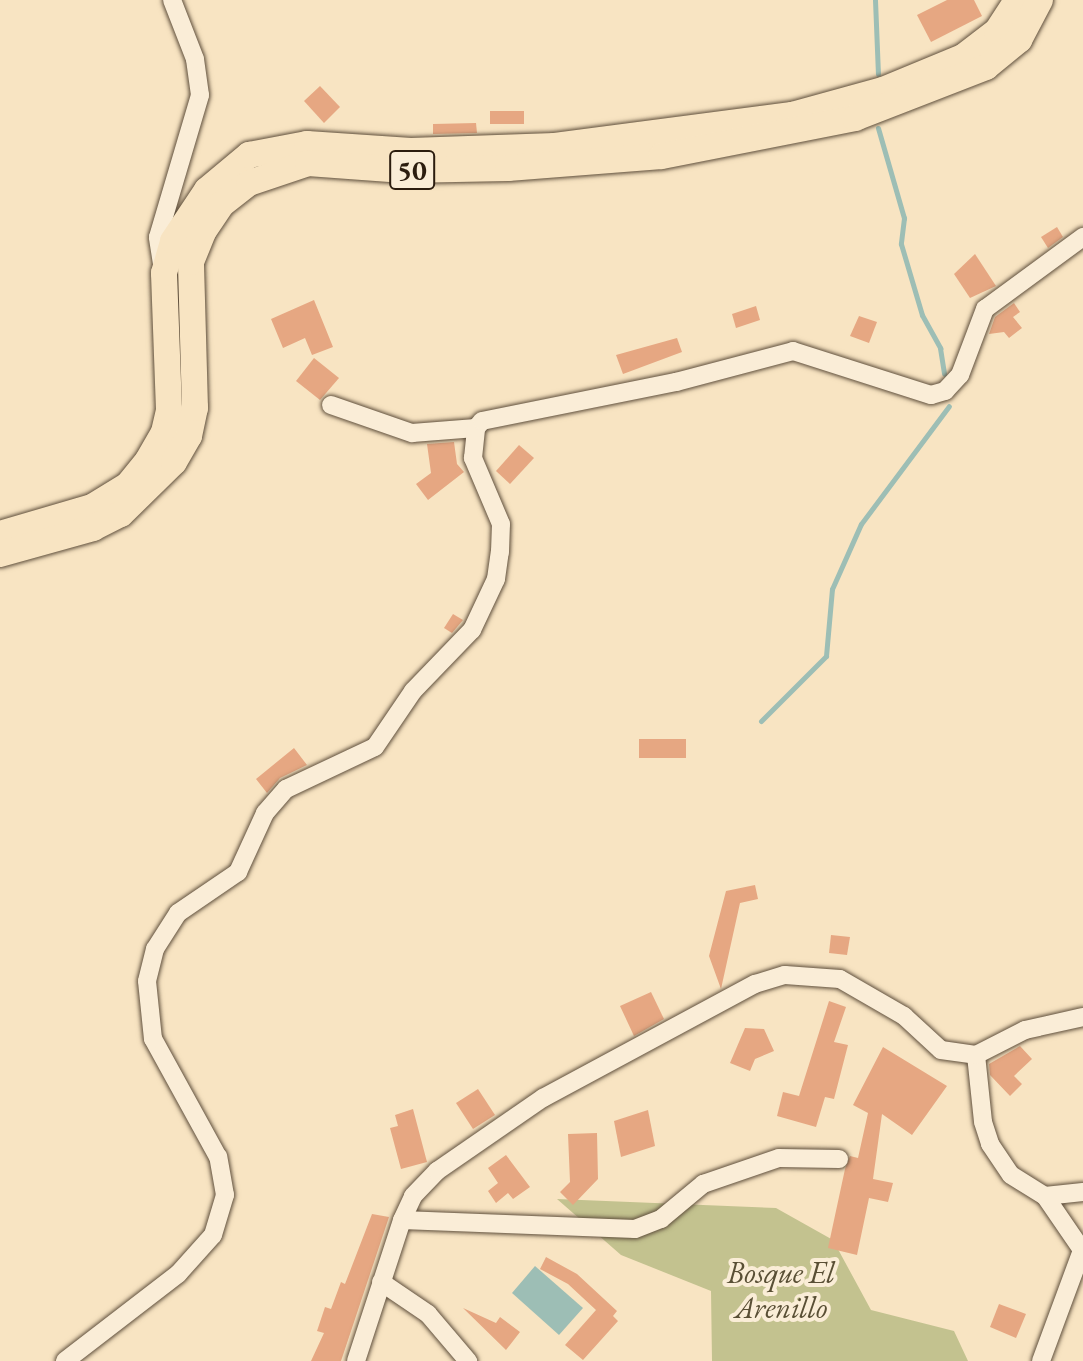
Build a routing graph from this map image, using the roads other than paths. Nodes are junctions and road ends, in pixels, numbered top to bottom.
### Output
1 (172, 0) edge
2 (1017, 0) edge
3 (1040, 0) edge
4 (1083, 237) edge
5 (164, 273) junction
6 (331, 405) dead end
7 (476, 428) junction
8 (0, 534) edge
9 (0, 554) edge
10 (1083, 1017) edge
11 (976, 1055) junction
12 (839, 1159) dead end
13 (1083, 1192) edge
14 (1045, 1196) junction
15 (402, 1220) junction
16 (1083, 1250) edge
17 (381, 1282) junction
18 (65, 1361) edge
19 (356, 1361) edge
20 (468, 1361) edge
21 (1041, 1361) edge

1 - 5 street
2 - 5 highway, 50
3 - 9 highway, 50
4 - 7 street
5 - 8 highway, 50
6 - 7 street
7 - 18 street
10 - 11 street
11 - 14 street
11 - 15 street
12 - 15 street
13 - 14 street
14 - 16 street
15 - 17 street
16 - 21 street
17 - 19 street
17 - 20 street

